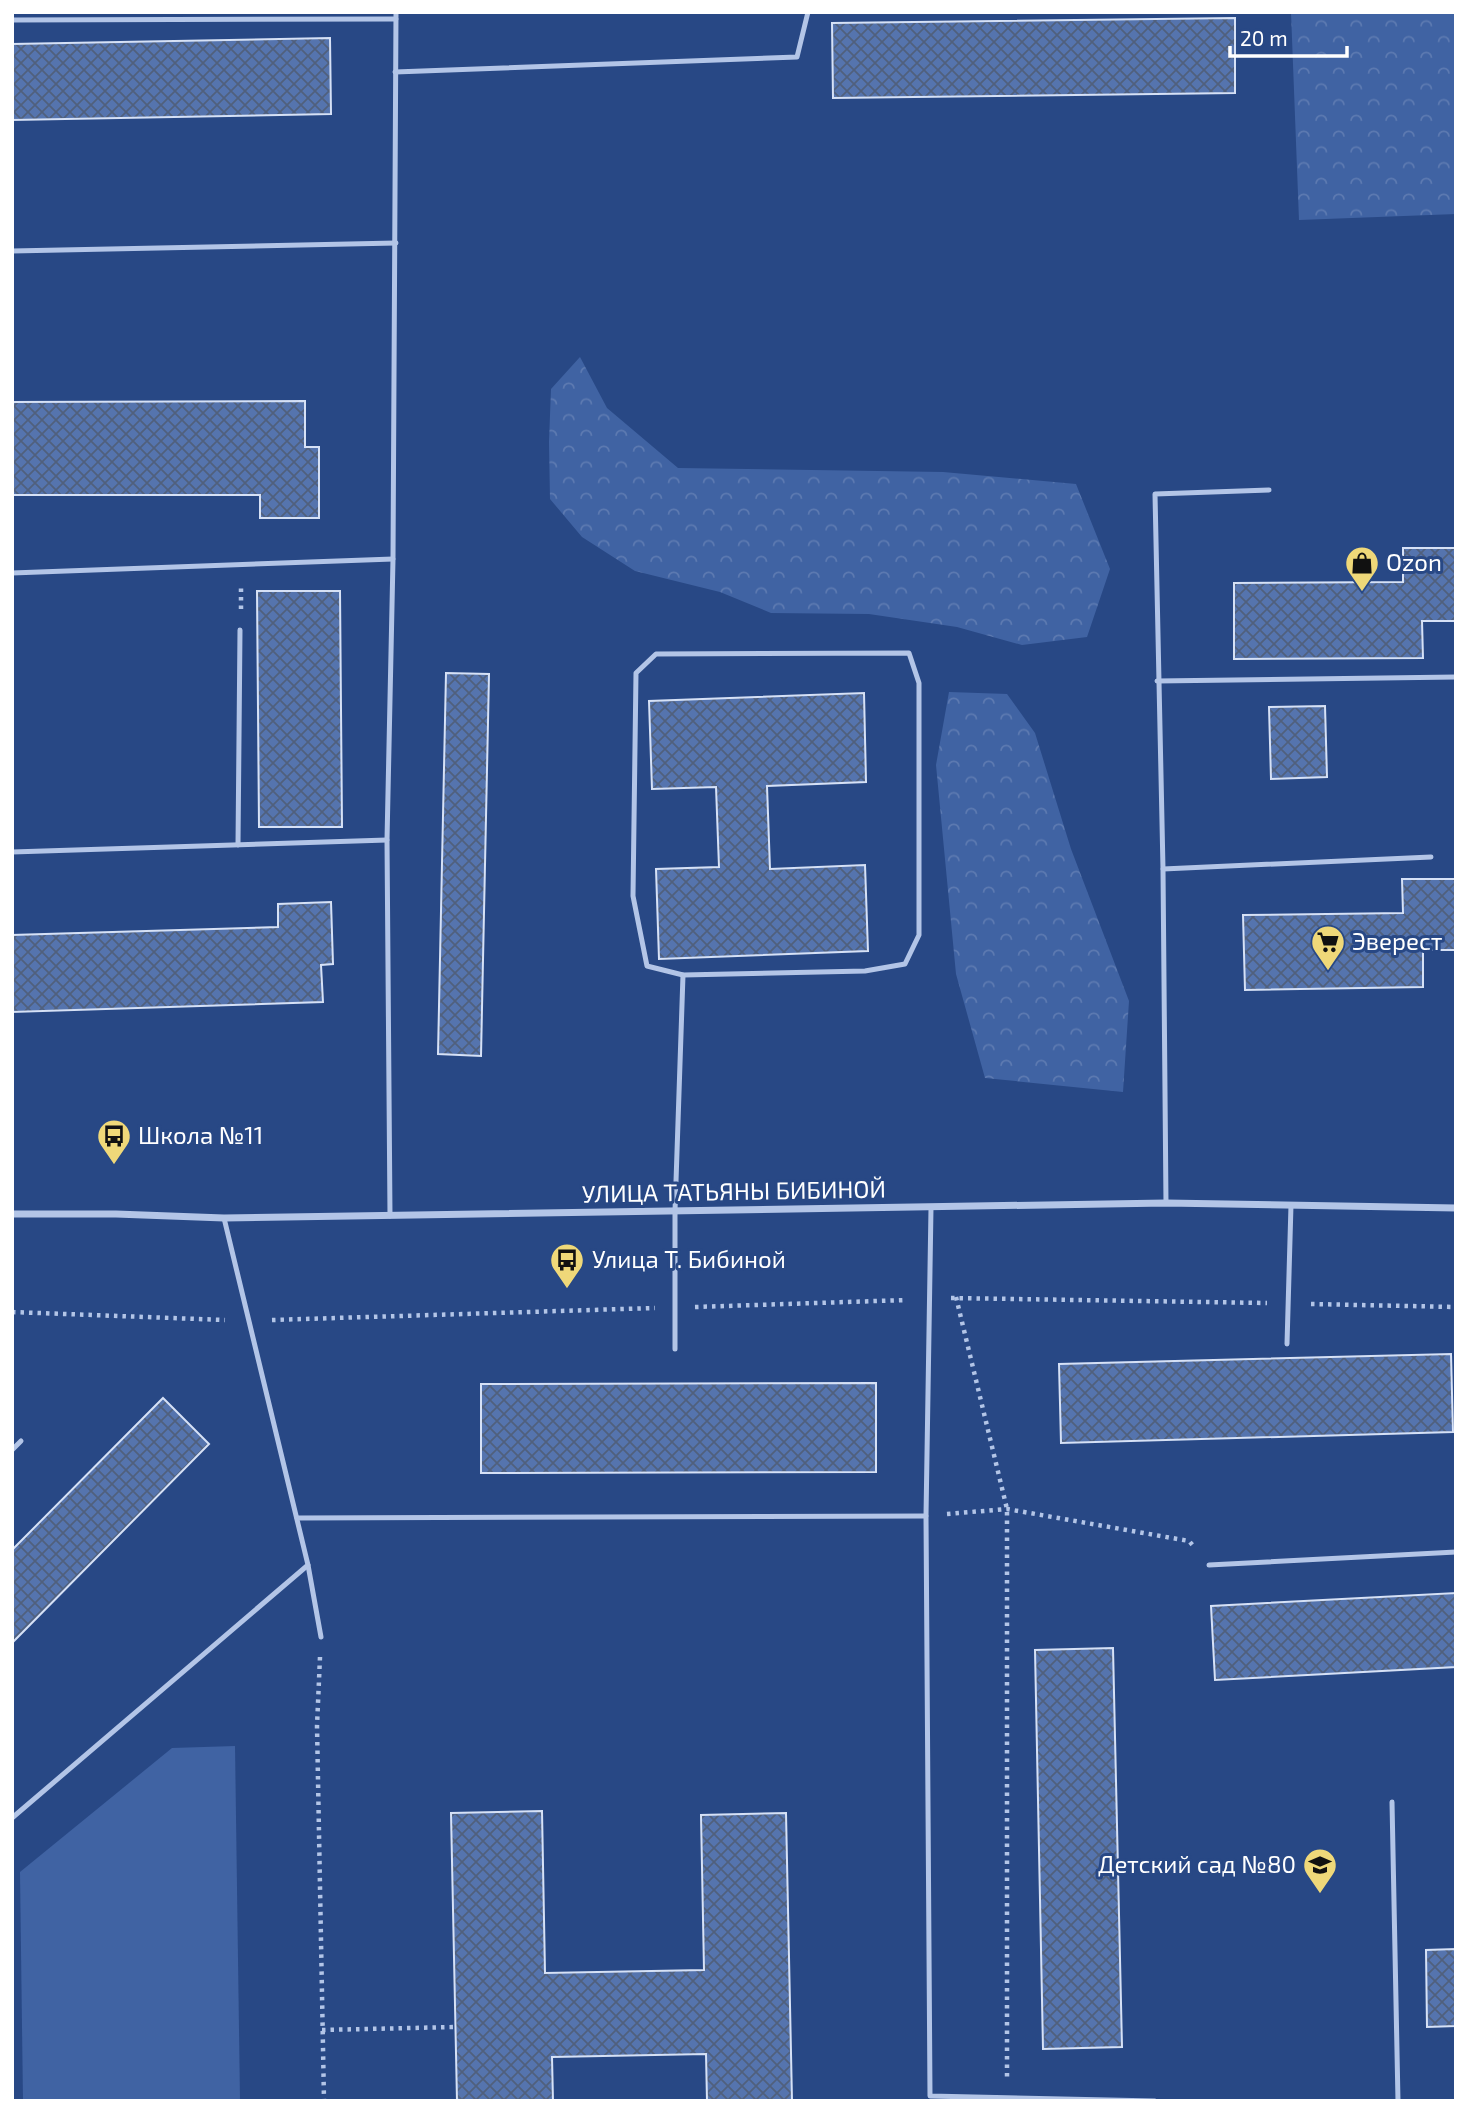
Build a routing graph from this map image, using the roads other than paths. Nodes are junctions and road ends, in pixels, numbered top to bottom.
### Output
1 (808, 12) edge
2 (396, 16) edge
3 (12, 20) edge
4 (395, 72) junction
5 (396, 243) junction
6 (12, 251) edge
7 (1269, 490) dead end
8 (393, 559) junction
9 (12, 573) edge
10 (240, 631) road end
11 (1456, 677) edge
12 (1157, 681) junction
13 (387, 840) junction
14 (238, 845) junction
15 (12, 852) edge
16 (1431, 858) dead end
17 (1163, 869) junction
18 (683, 975) junction
19 (1166, 1203) junction
20 (1291, 1205) junction
21 (932, 1208) junction
22 (1456, 1208) edge
23 (675, 1211) junction
24 (12, 1214) edge
25 (390, 1216) junction
26 (224, 1218) junction
27 (1287, 1344) dead end
28 (675, 1349) dead end
29 (21, 1441) dead end
30 (12, 1450) edge
31 (926, 1516) junction
32 (297, 1518) junction
33 (1456, 1552) edge
34 (1209, 1565) road end
35 (308, 1566) junction
36 (321, 1637) road end
37 (1392, 1802) dead end
38 (12, 1818) edge
39 (930, 2098) edge
40 (1155, 2101) edge
41 (1398, 2101) edge

1 - 4 lane
2 - 3 lane
2 - 4 lane
4 - 5 lane
5 - 6 lane
5 - 8 lane
7 - 12 lane
8 - 9 lane
8 - 13 lane
10 - 14 lane
11 - 12 lane
12 - 17 lane
13 - 14 lane
13 - 25 lane
14 - 15 lane
16 - 17 lane
17 - 19 lane
18 - 18 lane
18 - 23 lane
19 - 20 street, УЛИЦА ТАТЬЯНЫ БИБИНОЙ
19 - 21 street, УЛИЦА ТАТЬЯНЫ БИБИНОЙ
20 - 22 street, УЛИЦА ТАТЬЯНЫ БИБИНОЙ
20 - 27 lane
21 - 23 street, УЛИЦА ТАТЬЯНЫ БИБИНОЙ
21 - 31 lane
23 - 25 street, УЛИЦА ТАТЬЯНЫ БИБИНОЙ
23 - 28 lane
24 - 26 street, УЛИЦА ТАТЬЯНЫ БИБИНОЙ
25 - 26 street, УЛИЦА ТАТЬЯНЫ БИБИНОЙ
26 - 32 lane
29 - 30 lane
31 - 32 lane
31 - 39 lane
32 - 35 lane
33 - 34 lane
35 - 36 lane
35 - 38 lane
37 - 41 lane
39 - 40 lane

